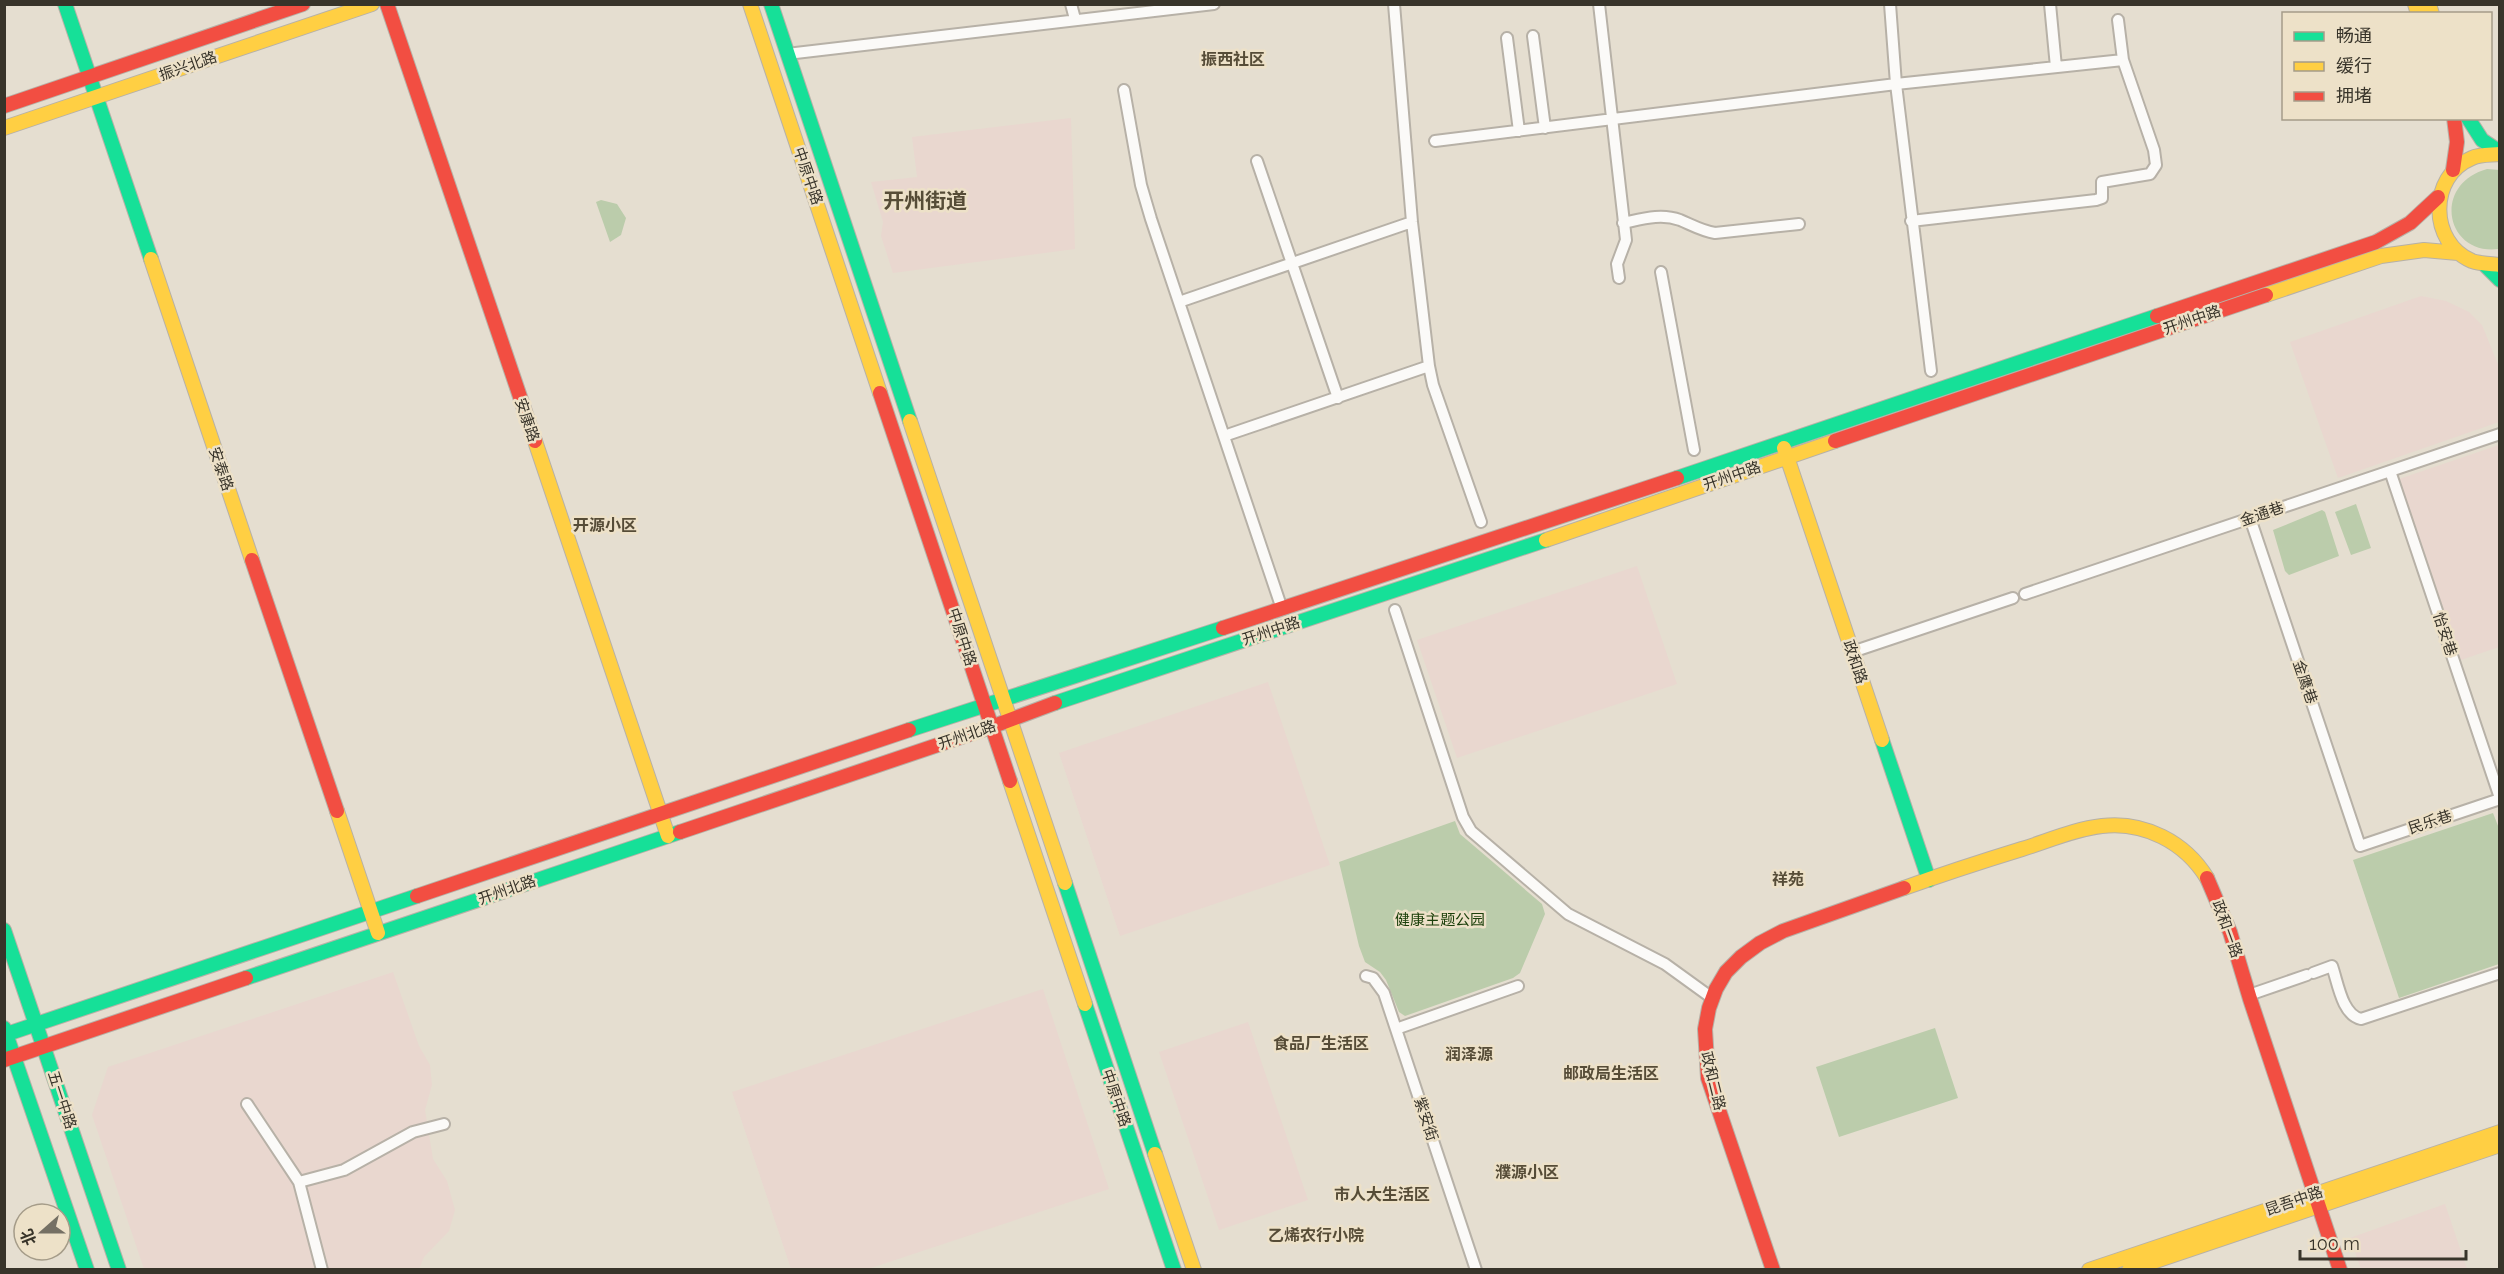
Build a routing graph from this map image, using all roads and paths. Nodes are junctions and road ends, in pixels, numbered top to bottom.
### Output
1 (65, 4) edge
2 (303, 4) edge
3 (372, 4) edge
4 (387, 4) edge
5 (750, 4) edge
6 (771, 4) edge
7 (1071, 4) edge
8 (1215, 4) edge
9 (1394, 4) edge
10 (1599, 4) edge
11 (1890, 4) edge
12 (2050, 4) edge
13 (1075, 19) junction
14 (2118, 20) dead end
15 (1533, 36) dead end
16 (1508, 38) dead end
17 (787, 54) junction
18 (2123, 60) junction
19 (2056, 67) junction
20 (89, 77) junction
21 (1896, 84) junction
22 (1124, 90) dead end
23 (96, 98) junction
24 (4, 106) edge
25 (1611, 120) junction
26 (2454, 120) edge
27 (2469, 120) edge
28 (4, 128) edge
29 (1545, 128) junction
30 (1519, 131) junction
31 (1436, 141) dead end
32 (2499, 153) edge
33 (1257, 161) dead end
34 (2453, 170) junction
35 (2438, 197) junction
36 (1911, 221) junction
37 (1412, 222) junction
38 (1623, 222) junction
39 (1799, 224) dead end
40 (2458, 253) junction
41 (1292, 264) junction
42 (2485, 265) junction
43 (2499, 265) edge
44 (1661, 272) dead end
45 (1618, 278) dead end
46 (2499, 280) edge
47 (1179, 303) junction
48 (1429, 366) junction
49 (1931, 371) dead end
50 (1338, 398) junction
51 (2499, 434) edge
52 (1224, 436) junction
53 (1782, 442) junction
54 (1694, 450) dead end
55 (1787, 457) junction
56 (2390, 471) junction
57 (2250, 518) junction
58 (1480, 522) dead end
59 (2025, 594) dead end
60 (2013, 598) dead end
61 (1282, 609) junction
62 (1395, 610) dead end
63 (1852, 652) junction
64 (1002, 699) junction
65 (984, 705) junction
66 (1009, 720) junction
67 (991, 727) junction
68 (2499, 798) edge
69 (661, 814) junction
70 (668, 836) junction
71 (2360, 846) joint
72 (1929, 880) junction
73 (370, 912) junction
74 (4, 930) edge
75 (378, 933) junction
76 (2499, 973) edge
77 (1366, 976) dead end
78 (1518, 986) dead end
79 (2249, 995) junction
80 (1712, 998) junction
81 (36, 1024) junction
82 (1396, 1029) junction
83 (5, 1032) edge
84 (44, 1047) junction
85 (9, 1059) edge
86 (247, 1104) dead end
87 (444, 1124) dead end
88 (2499, 1132) edge
89 (2499, 1145) edge
90 (299, 1182) junction
91 (2317, 1200) junction
92 (87, 1269) edge
93 (119, 1269) edge
94 (322, 1269) edge
95 (1174, 1269) edge
96 (1194, 1269) edge
97 (1476, 1269) edge
98 (1773, 1269) edge
99 (2089, 1269) edge
100 (2129, 1269) edge
101 (2340, 1269) edge

1 - 20 main road, 安泰路
2 - 20 main road, 振兴北路
3 - 23 main road, 振兴北路
4 - 69 main road, 安康路
5 - 65 main road, 中原中路
6 - 17 main road, 中原中路
7 - 13 street
8 - 13 street
9 - 37 street
10 - 25 street
11 - 21 street
12 - 19 street
13 - 17 street
14 - 18 street
15 - 29 street
16 - 30 street
17 - 64 main road, 中原中路
18 - 19 street
18 - 36 street
19 - 21 street
20 - 23 main road, 安泰路
20 - 24 main road, 振兴北路
21 - 25 street
21 - 36 street
22 - 47 street
23 - 28 main road, 振兴北路
23 - 73 main road, 安泰路
25 - 29 street
25 - 38 street
26 - 34 main road
27 - 32 main road
29 - 30 street
30 - 31 street
32 - 34 main road
33 - 41 street
34 - 35 main road, 开州中路
35 - 40 main road
35 - 53 main road, 开州中路
36 - 49 street
37 - 41 street
37 - 48 street
38 - 39 street
38 - 45 street
40 - 42 main road
40 - 55 main road, 开州中路
41 - 47 street
41 - 50 street
42 - 43 main road
42 - 46 main road
44 - 54 street
47 - 52 street
48 - 50 street
48 - 58 street
50 - 52 street
51 - 56 street, 金通巷
52 - 61 street
53 - 55 main road, 政和路
53 - 61 main road, 开州中路
55 - 63 main road, 政和路
55 - 66 main road, 开州中路
56 - 57 street, 金通巷
56 - 68 street, 怡安巷
57 - 59 street, 金通巷
57 - 71 street, 金鹰巷
60 - 63 street
61 - 64 main road, 开州中路
62 - 80 street
63 - 72 main road, 政和路
64 - 65 main road, 开州北路
64 - 66 main road, 中原中路
65 - 67 main road, 中原中路
65 - 69 main road, 开州北路
66 - 67 main road, 开州北路
66 - 96 main road, 中原中路
67 - 70 main road, 开州北路
67 - 95 main road, 中原中路
68 - 71 street, 民乐巷
69 - 70 main road, 安康路
69 - 73 main road, 开州北路
70 - 75 main road, 开州北路
72 - 79 main road, 政和一路
72 - 80 main road, 政和二路
73 - 75 main road, 安泰路
73 - 81 main road, 开州北路
74 - 81 main road, 五一中路
75 - 84 main road, 开州北路
76 - 79 street
77 - 82 street, 紫安街
78 - 82 street
79 - 91 main road, 政和一路
80 - 98 main road, 政和二路
81 - 83 main road, 开州北路
81 - 84 main road, 五一中路
82 - 97 street, 紫安街
83 - 85 main road, 五一中路
84 - 85 main road, 开州北路
84 - 93 main road, 五一中路
85 - 92 main road, 五一中路
86 - 90 street
87 - 90 street
88 - 91 main road, 昆吾中路
89 - 91 main road, 昆吾中路
90 - 94 street
91 - 99 main road, 昆吾中路
91 - 100 main road, 昆吾中路
91 - 101 main road, 政和一路

